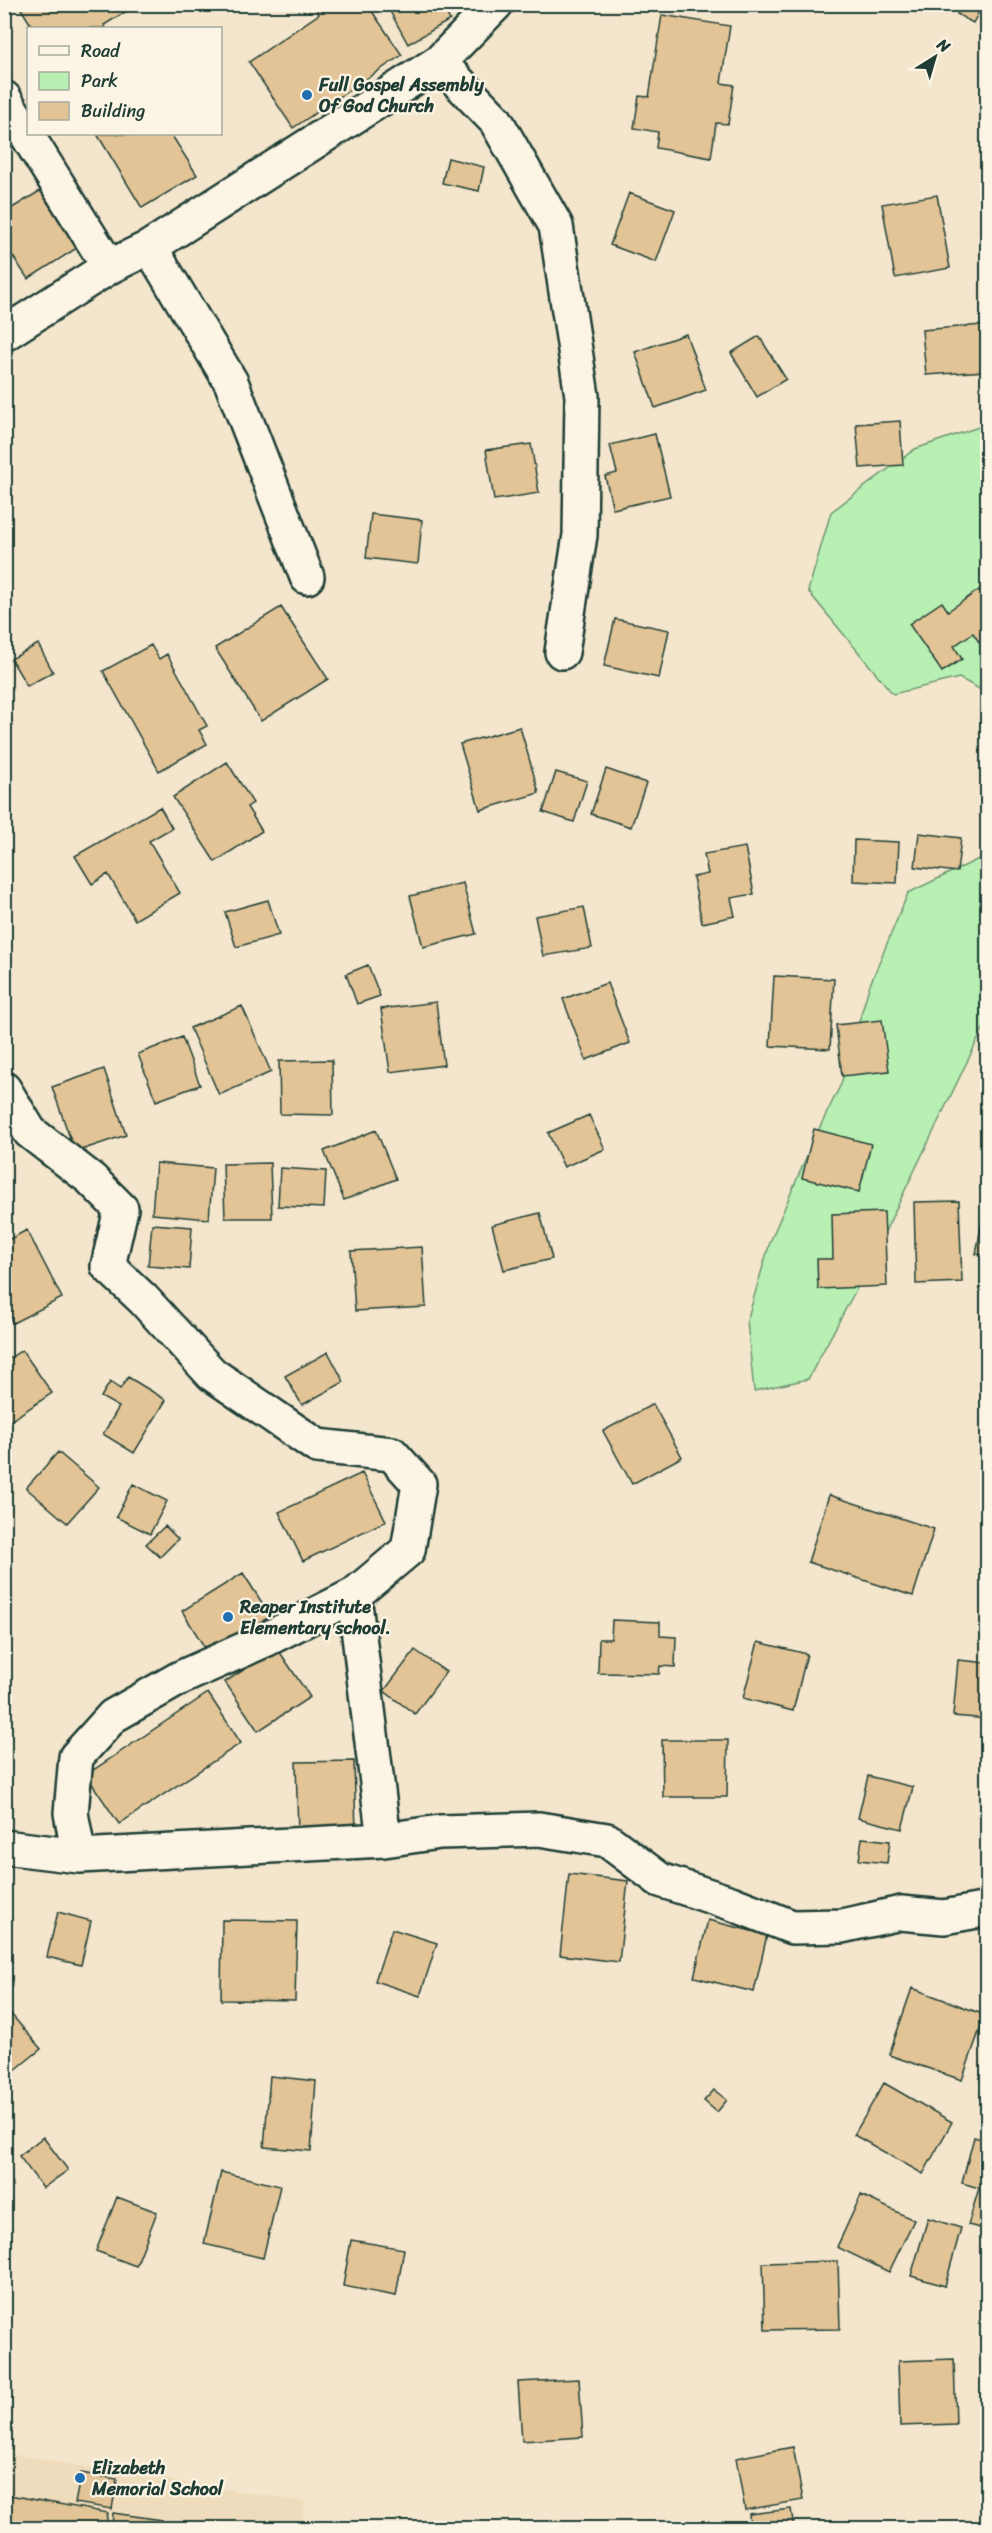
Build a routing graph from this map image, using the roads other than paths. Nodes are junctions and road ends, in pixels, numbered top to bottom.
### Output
1 (496, 4) edge
2 (439, 62) junction
3 (4, 98) edge
4 (27, 135) edge
5 (27, 135) edge
6 (150, 247) junction
7 (110, 267) junction
8 (4, 334) edge
9 (307, 577) dead end
10 (562, 652) dead end
11 (4, 1089) edge
12 (354, 1595) junction
13 (384, 1840) junction
14 (4, 1847) edge
15 (79, 1856) junction
16 (987, 1909) edge

1 - 2 street
2 - 6 street
2 - 10 street
3 - 5 street
4 - 7 street
6 - 7 street
6 - 9 street
7 - 8 street
11 - 12 street
12 - 13 street
12 - 15 street
13 - 15 street
13 - 16 street
14 - 15 street

